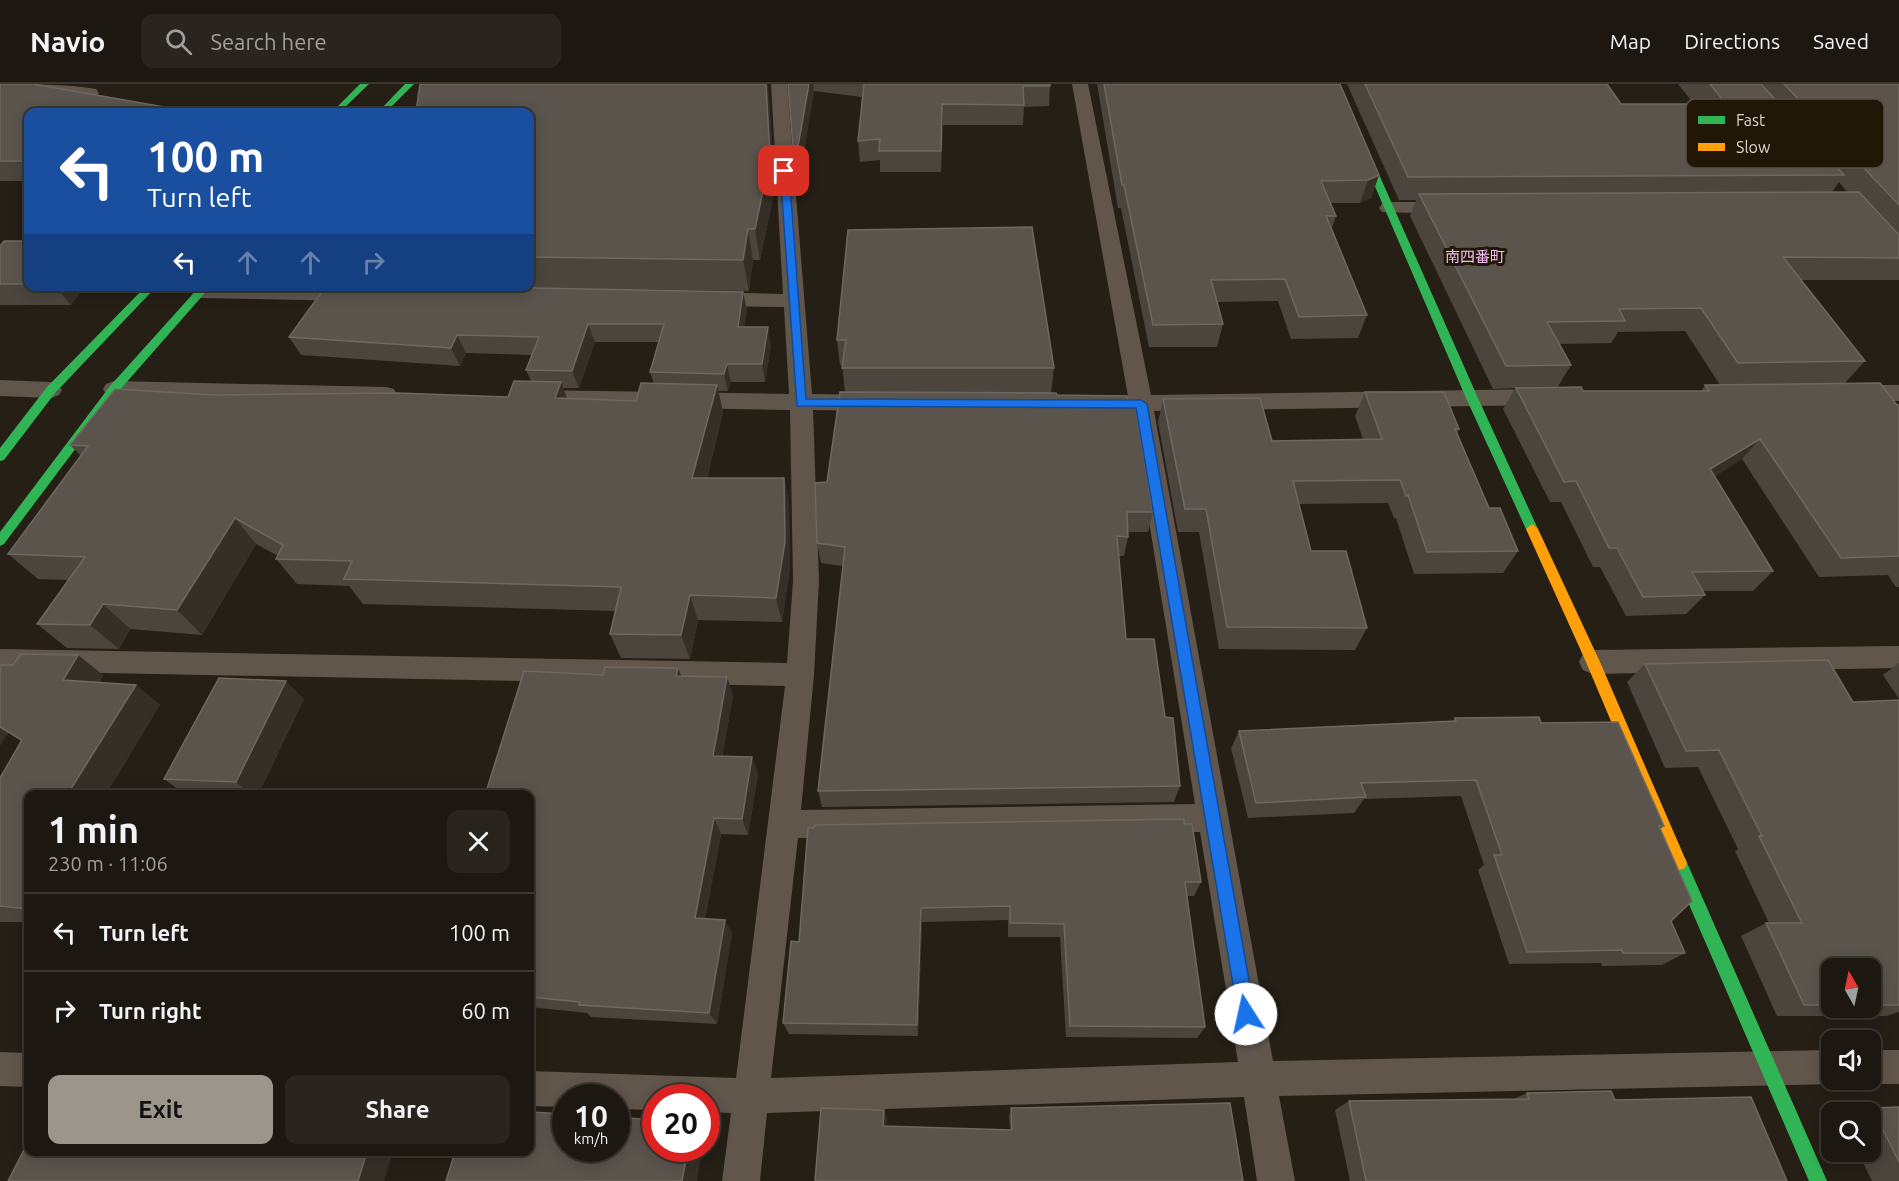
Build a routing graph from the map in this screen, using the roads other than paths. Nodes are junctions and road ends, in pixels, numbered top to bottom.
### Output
1 (4, 84) edge
2 (365, 84) edge
3 (410, 84) edge
4 (778, 84) edge
5 (1080, 84) edge
6 (1335, 84) edge
7 (90, 93) edge
8 (340, 108) edge
9 (386, 108) edge
10 (1389, 208) junction
11 (1472, 208) edge
12 (147, 291) edge
13 (202, 291) edge
14 (274, 291) edge
15 (379, 294) edge
16 (686, 299) edge
17 (793, 301) junction
18 (0, 388) edge
19 (114, 389) junction
20 (51, 390) junction
21 (1828, 393) edge
22 (1899, 393) edge
23 (410, 395) edge
24 (505, 397) edge
25 (1567, 397) edge
26 (1472, 398) junction
27 (801, 403) junction
28 (895, 403) edge
29 (1082, 404) edge
30 (1141, 404) junction
31 (0, 457) edge
32 (0, 541) edge
33 (1899, 657) edge
34 (0, 660) edge
35 (1593, 662) junction
36 (800, 675) junction
37 (1213, 818) junction
38 (784, 824) junction
39 (1821, 1067) edge
40 (1881, 1067) edge
41 (1899, 1067) edge
42 (1767, 1068) junction
43 (0, 1069) edge
44 (24, 1070) edge
45 (1258, 1079) junction
46 (534, 1088) edge
47 (751, 1096) junction
48 (741, 1181) edge
49 (1276, 1181) edge
50 (1818, 1181) edge

1 - 7 lane
2 - 8 street
3 - 9 street
4 - 17 lane
5 - 30 lane
6 - 10 street
10 - 11 lane
10 - 26 street
12 - 20 street
13 - 19 street
14 - 15 lane
16 - 17 lane
17 - 27 lane
18 - 20 lane
19 - 23 lane
19 - 32 street
20 - 31 street
21 - 22 lane
24 - 27 lane
25 - 26 lane
26 - 30 lane
26 - 35 street
27 - 28 lane
27 - 36 lane
29 - 30 lane
30 - 37 lane
33 - 35 lane
34 - 36 lane
35 - 42 street
36 - 38 lane
37 - 38 lane
37 - 45 lane
38 - 47 lane
39 - 42 lane
40 - 41 lane
42 - 45 lane
42 - 50 street
43 - 44 lane
45 - 47 lane
45 - 49 lane
46 - 47 lane
47 - 48 lane

